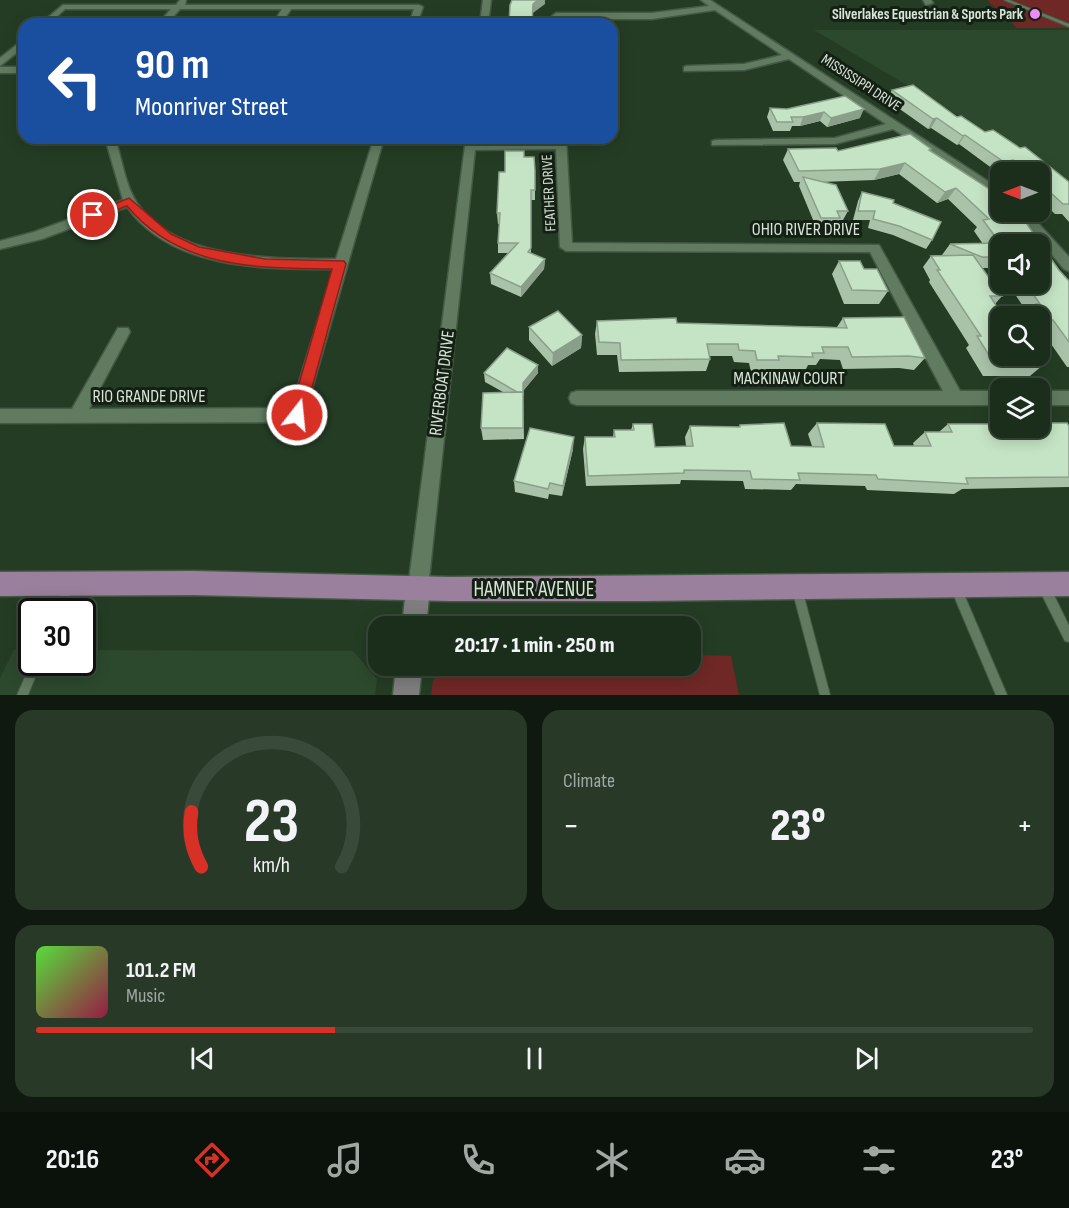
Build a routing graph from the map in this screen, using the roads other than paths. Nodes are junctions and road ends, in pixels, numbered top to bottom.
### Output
1 (487, 0) edge
2 (705, 0) edge
3 (1006, 0) edge
4 (182, 4) edge
5 (288, 7) junction
6 (715, 8) junction
7 (51, 18) edge
8 (168, 18) edge
9 (281, 18) edge
10 (415, 18) edge
11 (485, 18) edge
12 (609, 18) edge
13 (1069, 26) edge
14 (18, 47) edge
15 (790, 56) junction
16 (0, 63) edge
17 (687, 69) dead end
18 (0, 70) edge
19 (18, 70) edge
20 (895, 125) junction
21 (716, 143) dead end
22 (112, 144) edge
23 (377, 144) edge
24 (470, 144) edge
25 (561, 144) edge
26 (990, 187) edge
27 (129, 202) junction
28 (1031, 222) edge
29 (0, 245) edge
30 (566, 247) joint
31 (340, 264) junction
32 (1069, 266) edge
33 (123, 332) dead end
34 (577, 398) dead end
35 (955, 398) junction
36 (990, 398) edge
37 (1050, 398) edge
38 (1069, 398) edge
39 (0, 416) edge
40 (76, 416) junction
41 (0, 584) edge
42 (71, 584) junction
43 (1043, 584) junction
44 (1069, 584) edge
45 (955, 585) junction
46 (418, 588) junction
47 (797, 588) junction
48 (64, 598) edge
49 (415, 616) edge
50 (1069, 637) edge
51 (30, 676) edge
52 (408, 676) edge
53 (22, 695) edge
54 (406, 695) edge
55 (825, 695) edge
56 (1002, 695) edge

1 - 11 street
2 - 6 street, MISSISSIPPI DRIVE
3 - 13 lane
4 - 5 street
4 - 7 street
4 - 8 street
5 - 9 street
5 - 10 street
6 - 12 street
6 - 15 street, MISSISSIPPI DRIVE
14 - 16 street
15 - 17 street
15 - 20 street, MISSISSIPPI DRIVE
18 - 19 street
20 - 21 street
20 - 26 street, MISSISSIPPI DRIVE
22 - 27 street
23 - 31 street
24 - 46 street, RIVERBOAT DRIVE
25 - 30 street, FEATHER DRIVE
27 - 29 street
27 - 31 street
28 - 32 street
30 - 35 street, OHIO RIVER DRIVE
31 - 40 street, RIO GRANDE DRIVE
33 - 40 street
34 - 35 street, MACKINAW COURT
35 - 36 street, MACKINAW COURT
37 - 38 street
39 - 40 street, RIO GRANDE DRIVE
41 - 42 main road, HAMNER AVENUE
42 - 46 main road, HAMNER AVENUE
42 - 48 lane
43 - 44 main road, HAMNER AVENUE
43 - 45 main road, HAMNER AVENUE
43 - 50 lane
45 - 47 main road, HAMNER AVENUE
45 - 56 lane
46 - 47 main road, HAMNER AVENUE
46 - 49 street, RIVERBOAT DRIVE
47 - 55 lane
51 - 53 lane
52 - 54 street

